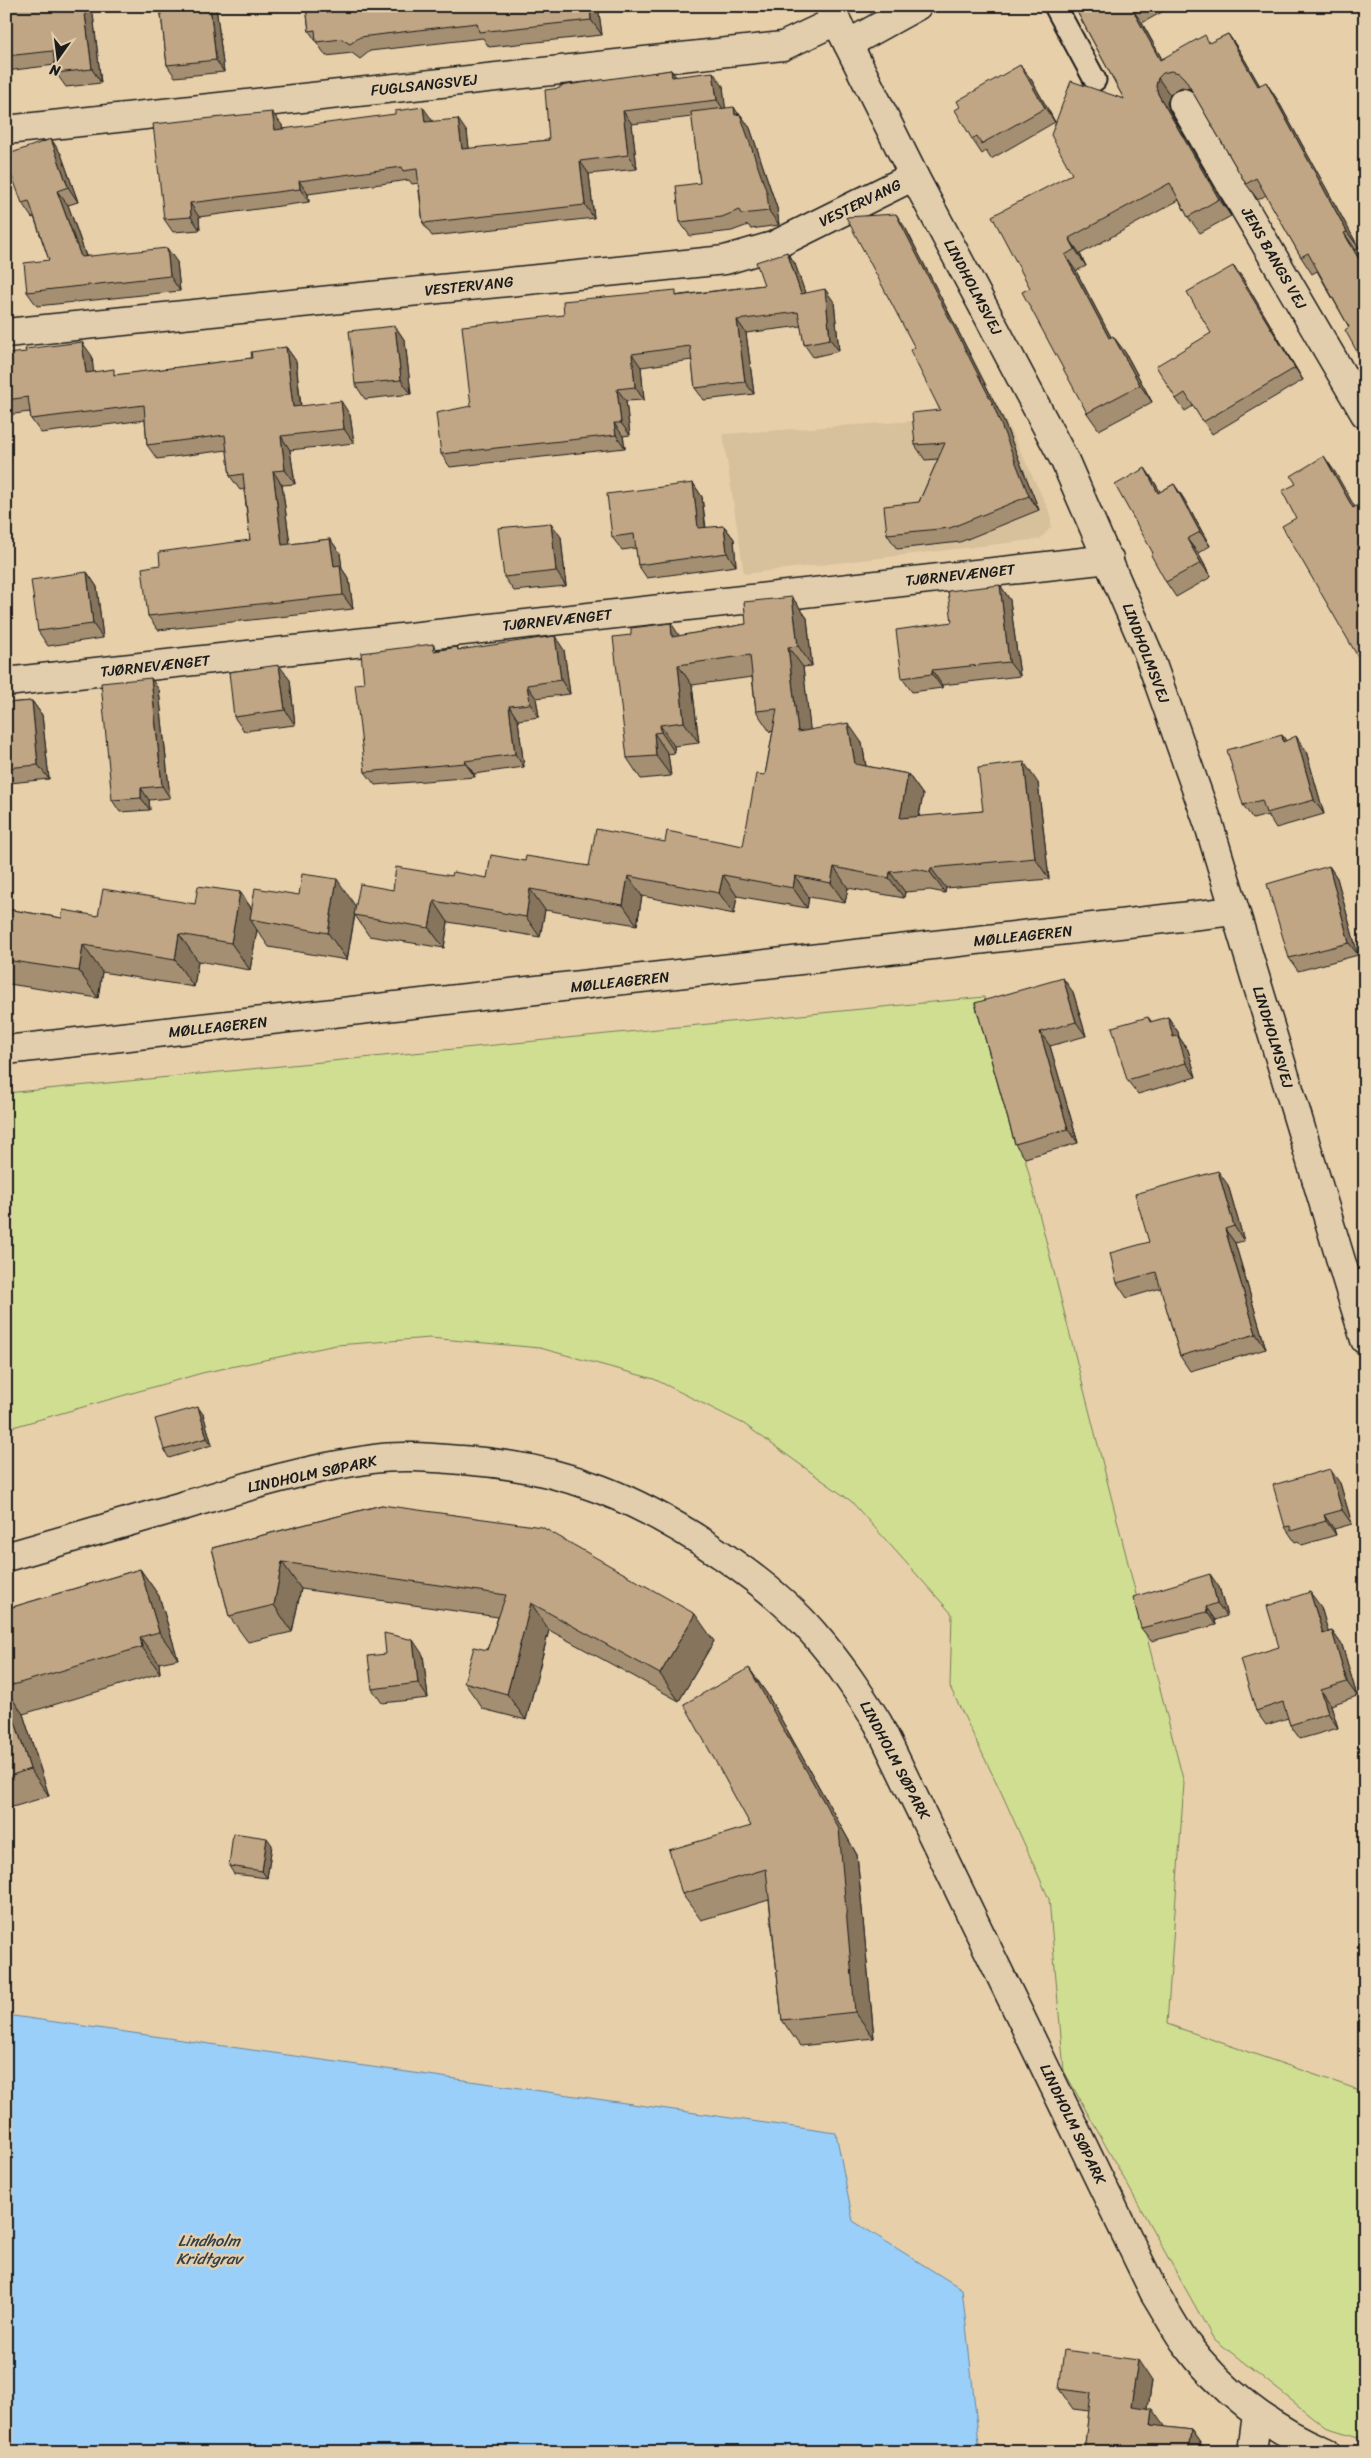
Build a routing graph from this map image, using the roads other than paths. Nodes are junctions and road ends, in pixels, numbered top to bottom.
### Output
1 (917, 6) edge
2 (1055, 6) edge
3 (837, 24) edge
4 (1095, 80) dead end
5 (1183, 103) dead end
6 (6, 130) edge
7 (914, 176) junction
8 (6, 333) edge
9 (1365, 414) edge
10 (1109, 558) junction
11 (6, 682) edge
12 (1234, 911) junction
13 (6, 1050) edge
14 (1365, 1340) edge
15 (6, 1557) edge
16 (1257, 2414) junction
17 (1252, 2452) edge
18 (1326, 2452) edge

1 - 3 street, FUGLSANGSVEJ
2 - 4 lane
3 - 6 street, FUGLSANGSVEJ
3 - 7 street, LINDHOLMSVEJ
5 - 9 street, JENS BANGS VEJ
7 - 8 street, VESTERVANG
7 - 10 street, LINDHOLMSVEJ
10 - 11 street, TJØRNEVÆNGET
10 - 12 street, LINDHOLMSVEJ
12 - 13 street, MØLLEAGEREN
12 - 14 street, LINDHOLMSVEJ
15 - 16 street, LINDHOLM SØPARK
16 - 17 street
16 - 18 street, LINDHOLM SØPARK

